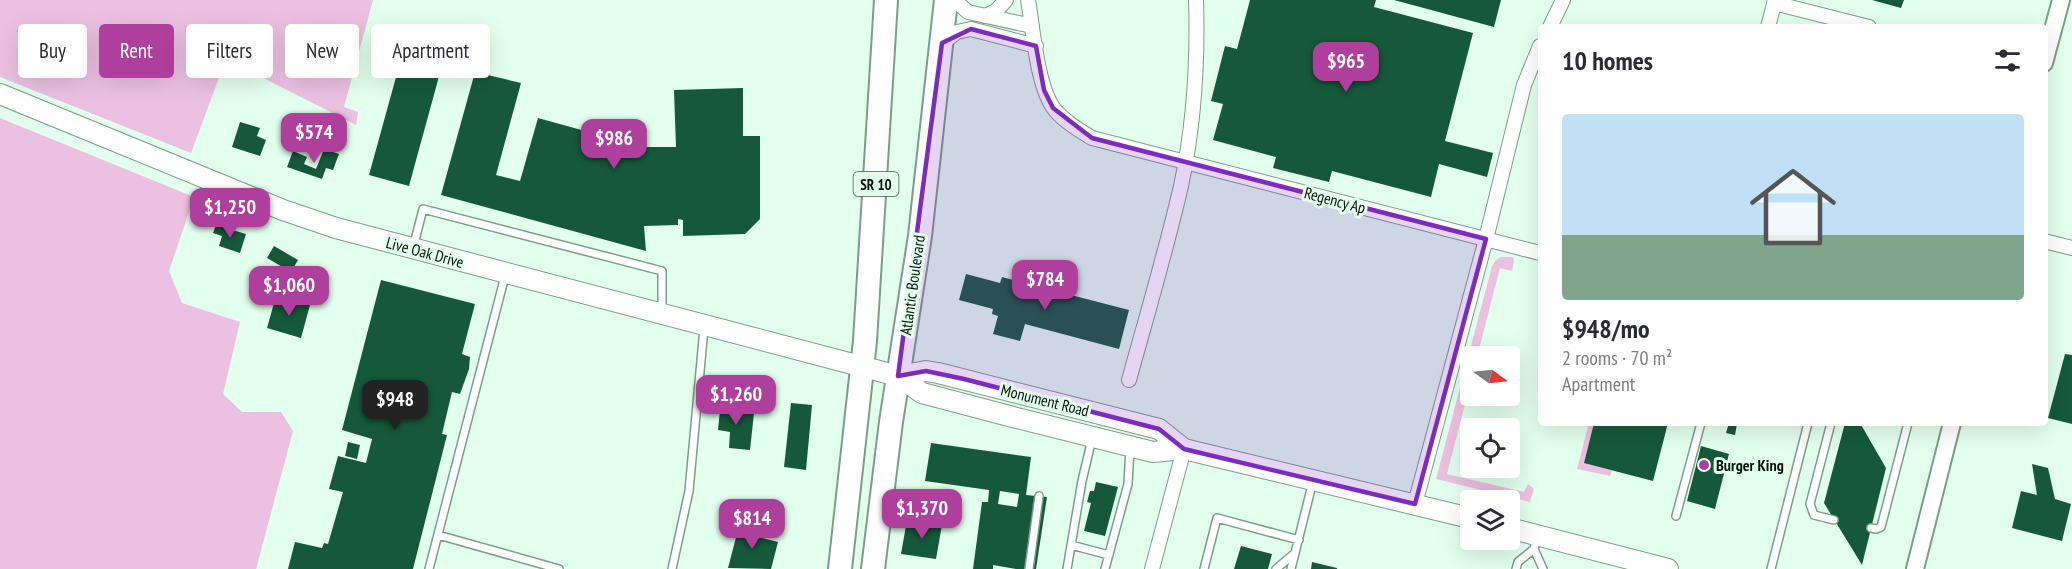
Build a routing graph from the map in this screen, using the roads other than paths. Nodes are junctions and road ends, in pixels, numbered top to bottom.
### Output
1 (886, 0) edge
2 (946, 0) edge
3 (954, 0) edge
4 (1006, 0) edge
5 (1028, 0) edge
6 (1196, 0) edge
7 (1563, 0) edge
8 (2061, 0) edge
9 (1774, 1) edge
10 (985, 16) junction
11 (1551, 24) edge
12 (1769, 24) edge
13 (1858, 24) edge
14 (1032, 26) junction
15 (942, 43) junction
16 (1036, 46) junction
17 (2048, 48) edge
18 (1538, 51) edge
19 (0, 94) edge
20 (1185, 160) junction
21 (1486, 239) junction
22 (2048, 243) edge
23 (412, 249) junction
24 (2072, 249) edge
25 (1538, 252) edge
26 (506, 273) junction
27 (662, 314) junction
28 (704, 325) junction
29 (863, 367) junction
30 (898, 376) junction
31 (1129, 380) dead end
32 (1700, 426) edge
33 (1807, 426) edge
34 (1830, 426) edge
35 (1907, 426) edge
36 (1951, 426) edge
37 (1093, 437) junction
38 (1130, 446) junction
39 (1184, 449) junction
40 (1313, 480) junction
41 (1039, 496) dead end
42 (1415, 504) junction
43 (1460, 515) edge
44 (1676, 516) dead end
45 (1834, 520) dead end
46 (1871, 528) dead end
47 (1520, 534) edge
48 (438, 535) junction
49 (1299, 540) junction
50 (1536, 542) junction
51 (1071, 545) junction
52 (1295, 553) junction
53 (1109, 555) junction
54 (429, 569) edge
55 (559, 569) edge
56 (672, 569) edge
57 (840, 569) edge
58 (873, 569) edge
59 (1029, 569) edge
60 (1067, 569) edge
61 (1106, 569) edge
62 (1152, 569) edge
63 (1204, 569) edge
64 (1276, 569) edge
65 (1291, 569) edge
66 (1516, 569) edge
67 (1543, 569) edge
68 (1668, 569) edge
69 (1771, 569) edge
70 (1915, 569) edge

1 - 29 highway, SR 10
2 - 15 highway, Atlantic Boulevard
3 - 10 street
4 - 10 street
5 - 14 street, Regency Ap
6 - 20 street
7 - 11 street
8 - 17 street
9 - 12 street
9 - 13 street
10 - 14 street
14 - 16 street, Regency Ap
15 - 16 street
15 - 30 highway, Atlantic Boulevard
16 - 20 street, Regency Ap
18 - 21 street
19 - 23 main road, Live Oak Drive
20 - 21 street, Regency Ap
20 - 31 street
21 - 25 street, Regency Ap
21 - 42 street
22 - 24 street
23 - 26 main road, Live Oak Drive
23 - 27 lane
26 - 27 main road, Live Oak Drive
26 - 48 lane
27 - 28 main road, Live Oak Drive
28 - 29 main road, Live Oak Drive
28 - 56 lane
29 - 30 main road, Monument Road
29 - 57 highway, SR 10
30 - 37 main road, Monument Road
30 - 39 main road, Monument Road
30 - 58 highway, Atlantic Boulevard
32 - 44 lane
33 - 69 lane
34 - 45 lane
35 - 46 lane
36 - 70 street
37 - 38 main road, Monument Road
37 - 51 lane
38 - 39 main road, Monument Road
38 - 53 lane
39 - 40 main road, Monument Road
39 - 62 street
40 - 42 main road, Monument Road
40 - 49 lane
41 - 59 lane
42 - 43 main road, Monument Road
47 - 50 main road
48 - 54 lane
48 - 55 lane
49 - 52 lane
49 - 63 lane
50 - 66 lane
50 - 67 lane
50 - 68 main road
51 - 53 lane
51 - 60 lane
52 - 64 lane
52 - 65 lane
53 - 61 lane

